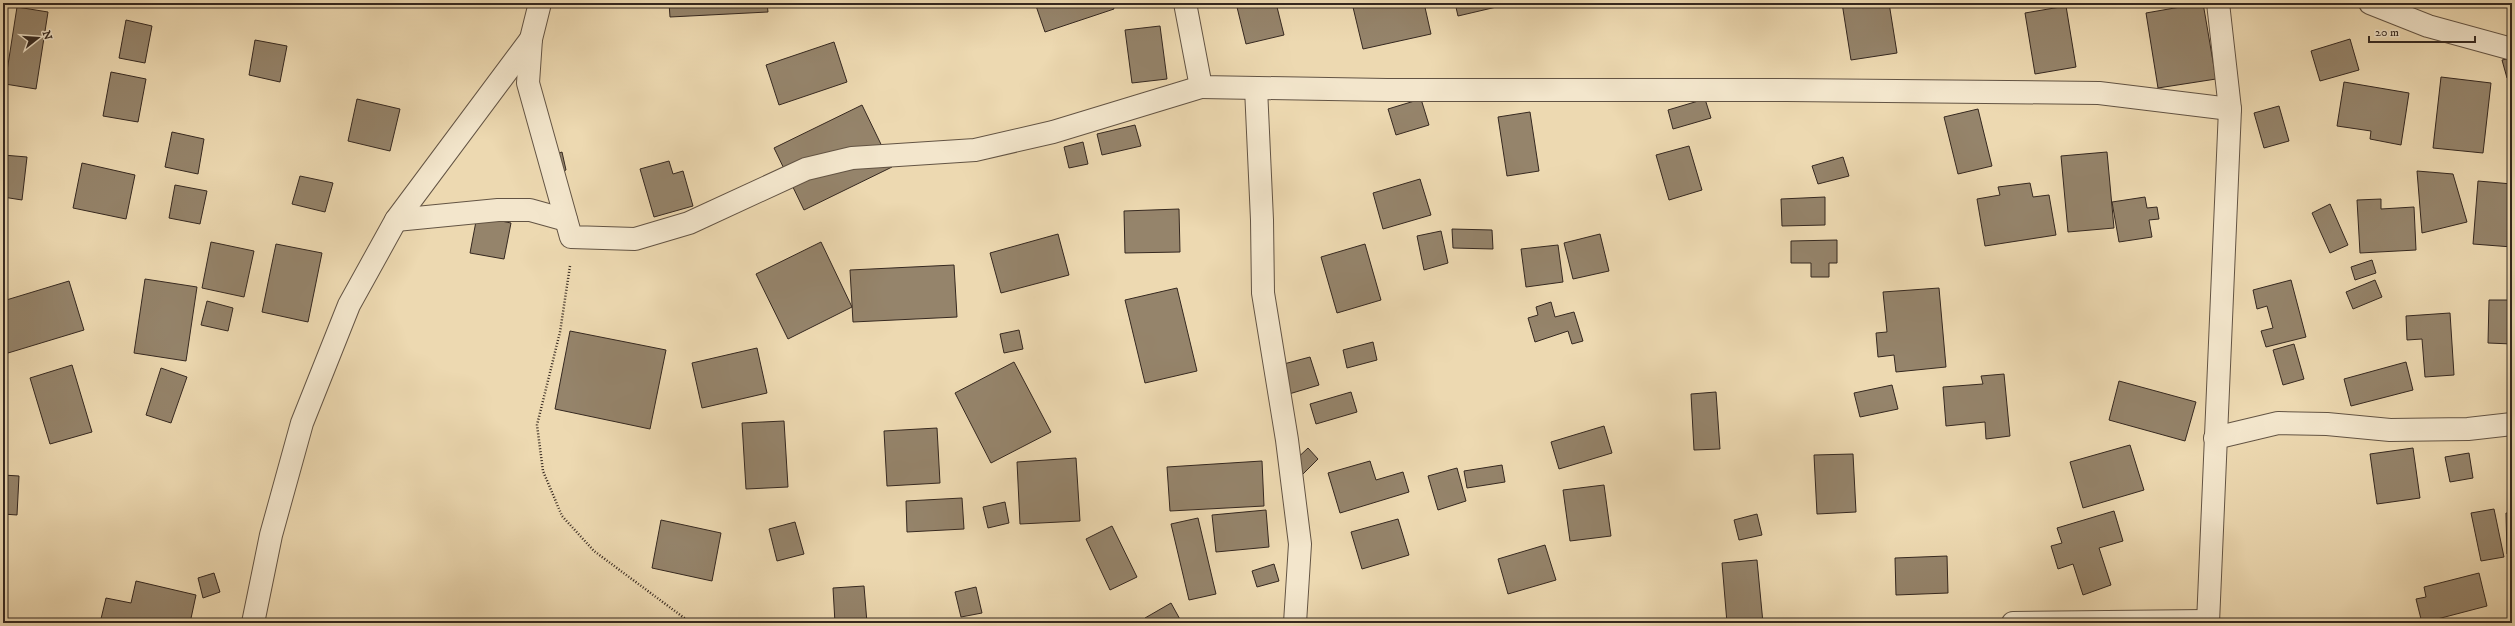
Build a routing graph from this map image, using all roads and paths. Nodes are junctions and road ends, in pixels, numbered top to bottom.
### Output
1 (540, 3) edge
2 (1185, 3) edge
3 (2218, 3) edge
4 (2370, 3) edge
5 (531, 39) junction
6 (2512, 49) edge
7 (1201, 87) junction
8 (1256, 88) junction
9 (2230, 109) junction
10 (396, 220) junction
11 (568, 228) junction
12 (2512, 424) edge
13 (2215, 438) junction
14 (2208, 622) edge
15 (253, 623) edge
16 (691, 623) edge
17 (1295, 623) edge
18 (2013, 623) edge

1 - 5 street
2 - 7 street
3 - 9 street
4 - 6 street
5 - 10 street
5 - 11 street
7 - 8 street
7 - 11 street
8 - 9 street
8 - 17 street
9 - 13 street
10 - 11 street
10 - 15 street
11 - 16 path
12 - 13 street
13 - 14 street
14 - 18 street

